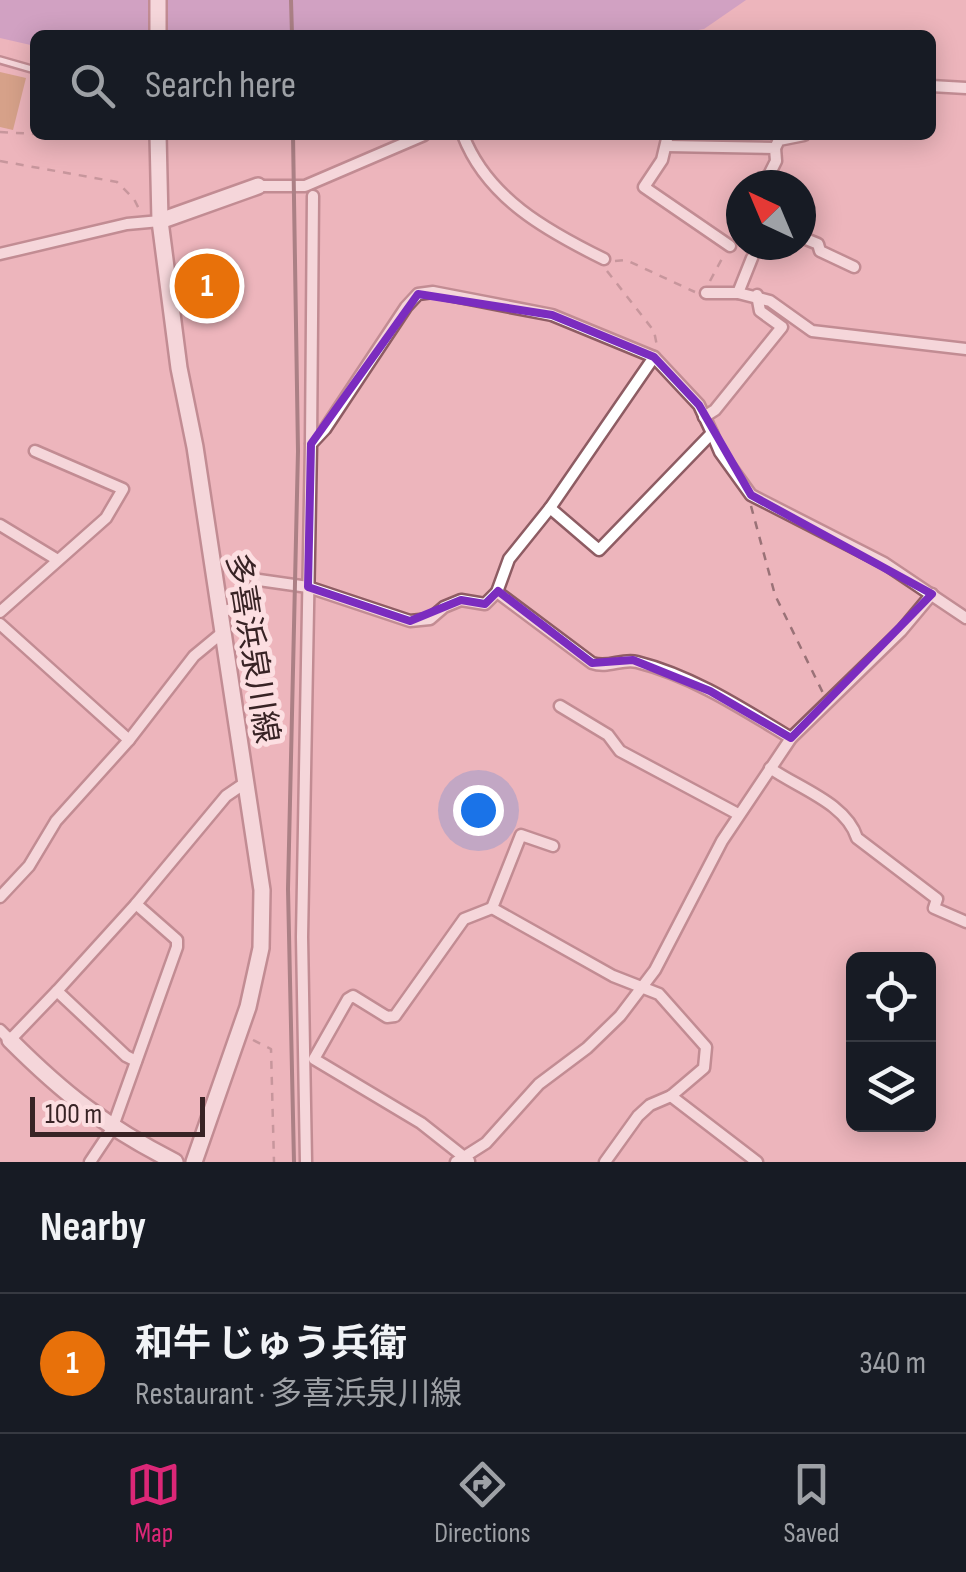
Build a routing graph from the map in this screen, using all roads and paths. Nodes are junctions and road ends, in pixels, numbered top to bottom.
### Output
1 (158, 0) edge
2 (158, 30) edge
3 (0, 60) edge
4 (30, 69) edge
5 (936, 86) edge
6 (966, 88) edge
7 (0, 132) edge
8 (30, 134) edge
9 (158, 140) edge
10 (412, 140) edge
11 (465, 140) edge
12 (668, 140) edge
13 (779, 140) edge
14 (775, 148) junction
15 (0, 160) edge
16 (772, 170) edge
17 (258, 186) joint
18 (313, 196) dead end
19 (151, 221) junction
20 (726, 243) edge
21 (816, 243) edge
22 (0, 254) edge
23 (726, 254) edge
24 (604, 259) junction
25 (751, 260) edge
26 (854, 267) dead end
27 (706, 293) junction
28 (738, 293) junction
29 (757, 295) junction
30 (966, 349) edge
31 (654, 357) junction
32 (704, 417) junction
33 (712, 433) junction
34 (311, 444) junction
35 (35, 451) dead end
36 (751, 494) junction
37 (550, 508) junction
38 (0, 525) edge
39 (56, 560) junction
40 (308, 587) junction
41 (497, 592) junction
42 (932, 594) junction
43 (0, 612) edge
44 (220, 612) junction
45 (966, 618) edge
46 (0, 624) edge
47 (223, 632) junction
48 (826, 701) junction
49 (560, 706) dead end
50 (791, 738) junction
51 (129, 740) junction
52 (770, 768) junction
53 (245, 783) junction
54 (738, 814) junction
55 (552, 846) dead end
56 (0, 897) edge
57 (136, 904) junction
58 (492, 908) junction
59 (966, 922) edge
60 (644, 987) junction
61 (57, 991) junction
62 (240, 1034) junction
63 (5, 1035) edge
64 (303, 1052) junction
65 (314, 1060) junction
66 (136, 1061) junction
67 (671, 1096) junction
68 (112, 1129) junction
69 (464, 1161) edge
70 (90, 1162) edge
71 (175, 1162) edge
72 (194, 1162) edge
73 (274, 1162) edge
74 (306, 1162) edge
75 (605, 1162) edge
76 (757, 1162) edge

1 - 2 main road
3 - 4 lane
5 - 6 street
7 - 8 path
9 - 19 main road, 多喜浜泉川線
10 - 17 street
11 - 24 street
12 - 14 street
12 - 20 street
13 - 14 street
14 - 16 street
15 - 19 path
17 - 19 main road
18 - 34 street
19 - 22 street
19 - 44 main road, 多喜浜泉川線
21 - 26 street
23 - 27 path
24 - 27 path
24 - 31 path
25 - 28 street
27 - 28 street
28 - 29 street
29 - 30 street
29 - 32 street
31 - 32 street
31 - 34 street
31 - 37 street
32 - 33 street
33 - 36 street
33 - 37 street
34 - 40 street
35 - 39 street
36 - 42 street
36 - 48 path
37 - 41 street
38 - 39 street
39 - 43 street
40 - 41 street
40 - 44 street
40 - 64 street
41 - 50 street
42 - 45 street
42 - 48 street
44 - 47 main road, 多喜浜泉川線
46 - 51 street
47 - 51 street
47 - 53 main road, 多喜浜泉川線
48 - 50 street
49 - 54 street
50 - 52 street
51 - 56 street
52 - 54 street
52 - 59 street
53 - 57 street
53 - 62 main road, 多喜浜泉川線
54 - 60 street
55 - 58 street
57 - 61 street
57 - 66 street
58 - 60 street
58 - 65 street
60 - 67 street
60 - 69 street
61 - 63 street
61 - 66 street
62 - 72 main road, 多喜浜泉川線
62 - 73 path
63 - 68 main road
64 - 65 street
64 - 74 street
65 - 69 street
66 - 68 street
67 - 75 street
67 - 76 street
68 - 70 street
68 - 71 main road

